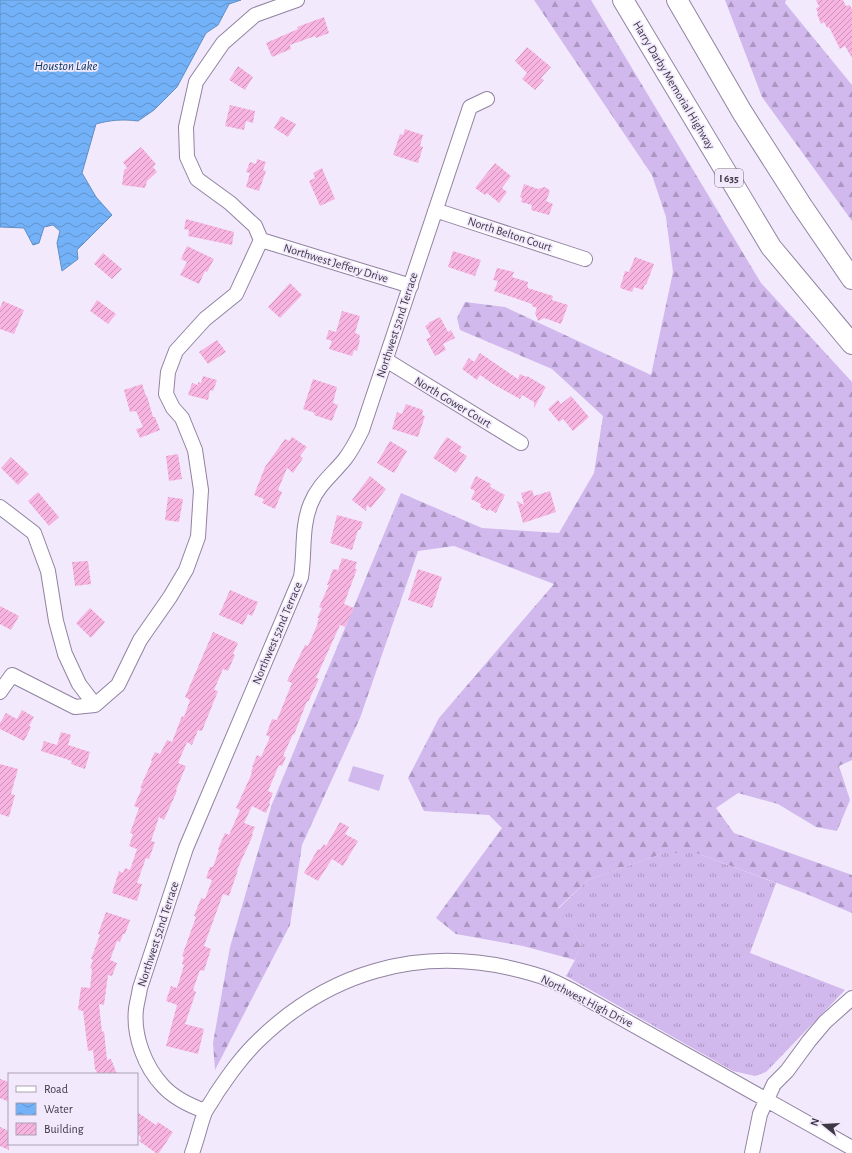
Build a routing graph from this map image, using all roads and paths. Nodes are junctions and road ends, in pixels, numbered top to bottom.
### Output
1 (297, 0) edge
2 (623, 0) edge
3 (677, 0) edge
4 (686, 0) edge
5 (695, 29) junction
6 (486, 99) dead end
7 (435, 211) junction
8 (261, 240) junction
9 (585, 259) dead end
10 (852, 279) edge
11 (411, 286) junction
12 (852, 344) edge
13 (386, 360) junction
14 (521, 443) dead end
15 (0, 506) edge
16 (6, 673) edge
17 (0, 692) edge
18 (95, 705) junction
19 (852, 998) edge
20 (767, 1100) junction
21 (205, 1111) junction
22 (852, 1148) edge
23 (192, 1153) edge
24 (752, 1153) edge

1 - 8 street
2 - 12 highway, Harry Darby Memorial Highway / I 635
3 - 5 highway
4 - 5 highway
5 - 10 highway
6 - 7 street, Northwest 52nd Terrace
7 - 9 street, North Belton Court
7 - 11 street, Northwest 52nd Terrace
8 - 11 street, Northwest Jeffery Drive
8 - 18 street
11 - 13 street, Northwest 52nd Terrace
13 - 14 street, North Gower Court
13 - 21 street, Northwest 52nd Terrace
15 - 18 street
16 - 17 street
16 - 18 street
19 - 20 street
20 - 21 street, Northwest High Drive
20 - 22 street, Northwest High Drive
20 - 24 street
21 - 23 street, Northwest High Drive

